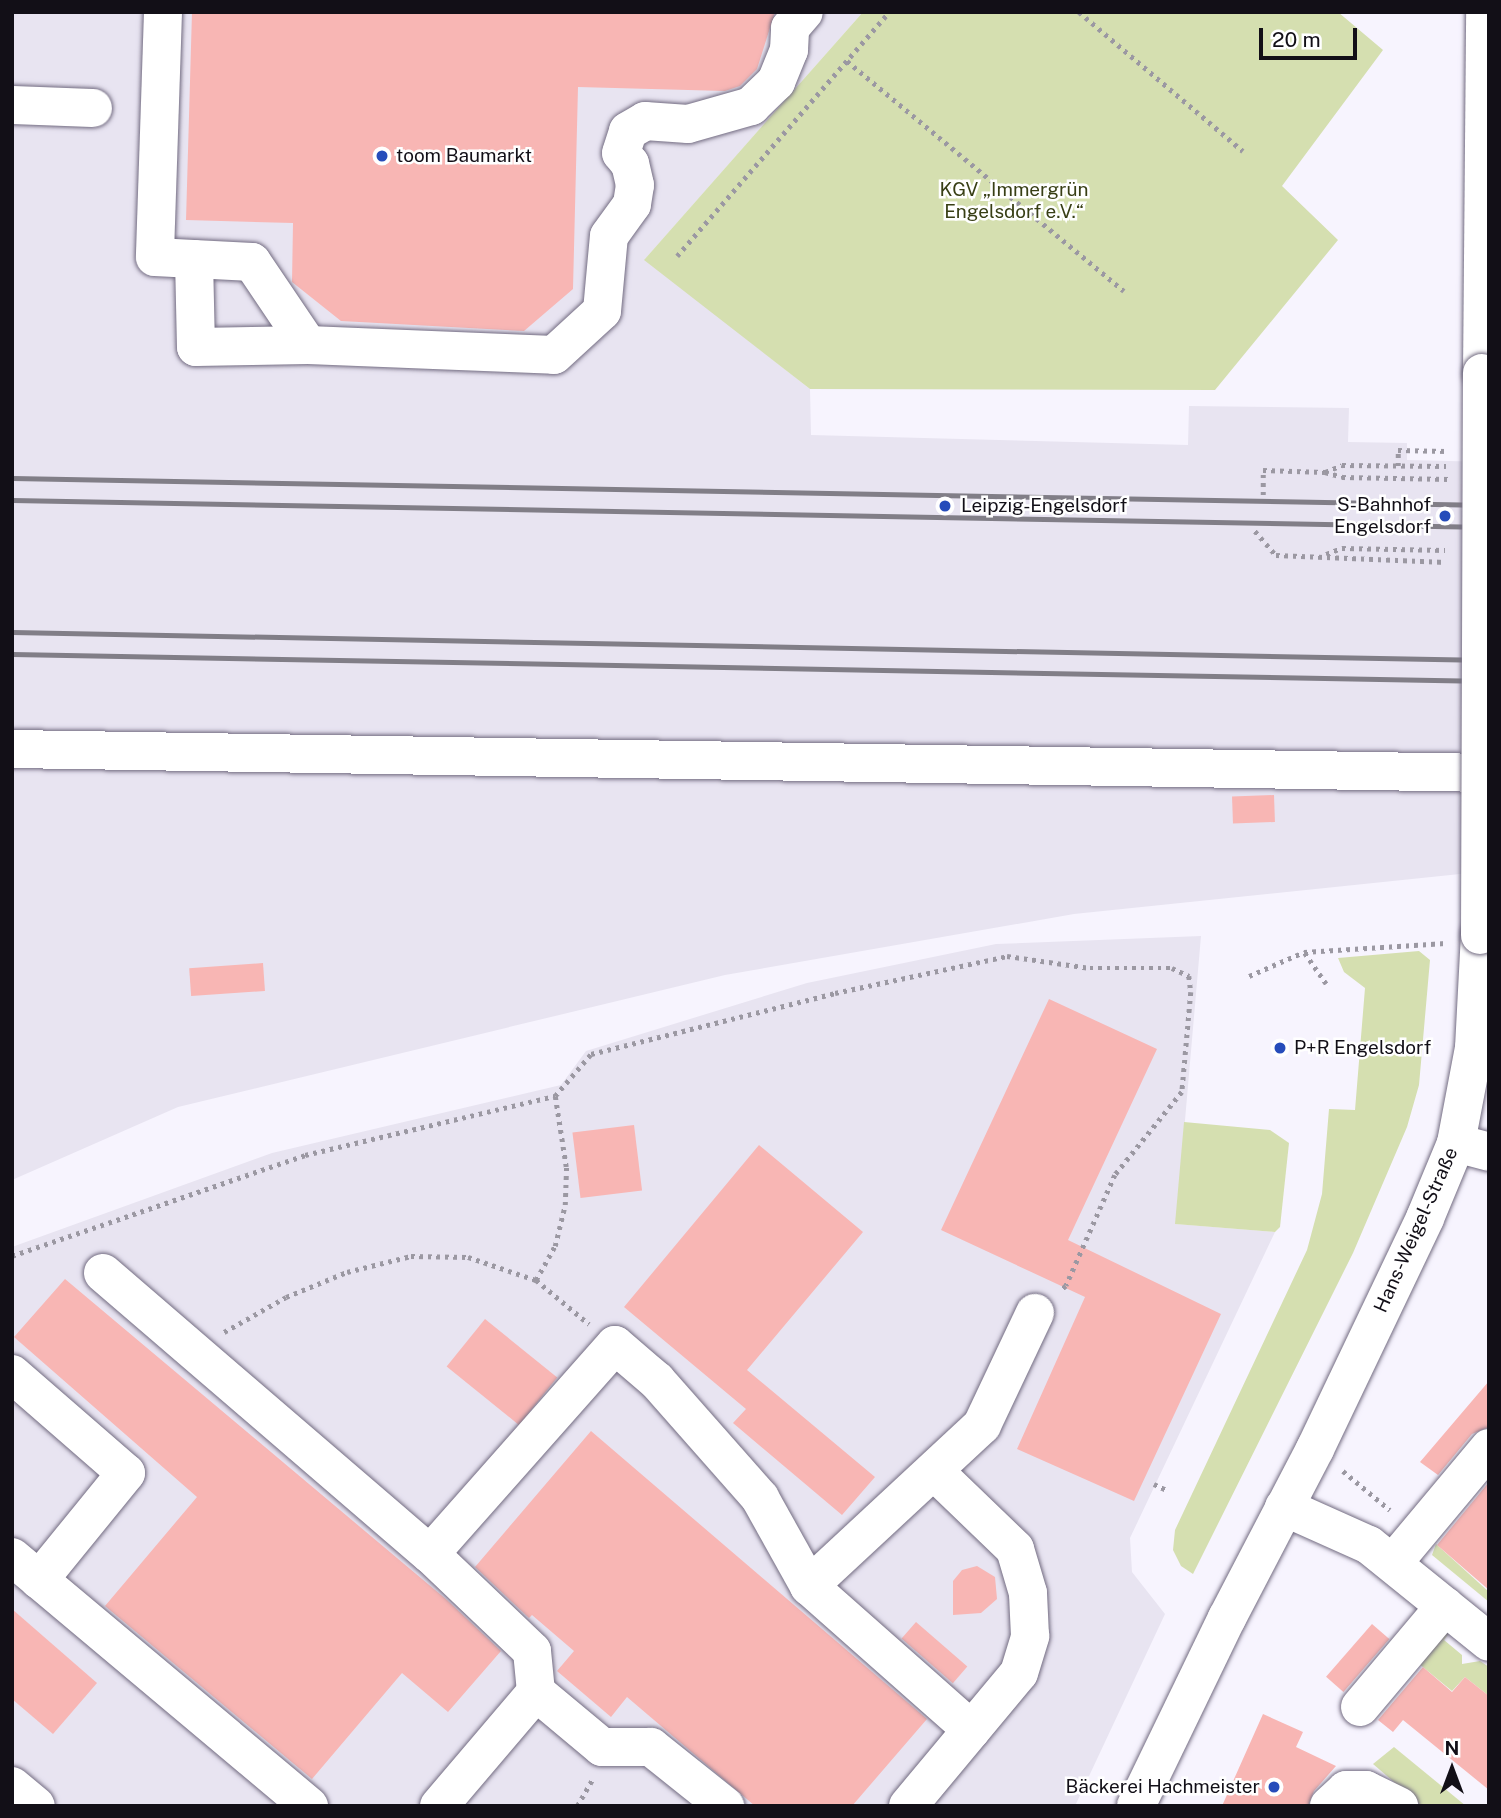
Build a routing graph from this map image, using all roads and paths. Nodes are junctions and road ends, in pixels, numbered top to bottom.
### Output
1 (163, 12) edge
2 (804, 12) edge
3 (889, 12) edge
4 (1079, 12) edge
5 (1485, 12) edge
6 (847, 61) junction
7 (12, 105) edge
8 (93, 108) dead end
9 (1243, 151) dead end
10 (677, 256) dead end
11 (194, 259) junction
12 (1125, 291) dead end
13 (308, 345) junction
14 (1461, 451) dead end
15 (1398, 466) junction
16 (1418, 466) dead end
17 (1325, 472) junction
18 (1429, 478) dead end
19 (1264, 495) dead end
20 (1255, 531) dead end
21 (1429, 549) dead end
22 (1325, 555) junction
23 (1416, 561) dead end
24 (12, 749) edge
25 (1489, 773) edge
26 (1480, 939) junction
27 (1304, 952) junction
28 (1249, 976) dead end
29 (1326, 984) dead end
30 (555, 1096) junction
31 (1472, 1148) edge
32 (12, 1256) edge
33 (103, 1273) dead end
34 (536, 1280) junction
35 (1035, 1312) joint
36 (615, 1345) junction
37 (193, 1350) junction
38 (12, 1374) edge
39 (1489, 1448) edge
40 (935, 1472) junction
41 (1154, 1484) dead end
42 (1167, 1490) dead end
43 (1284, 1507) junction
44 (430, 1554) junction
45 (1393, 1563) junction
46 (26, 1569) edge
47 (809, 1586) junction
48 (1445, 1606) junction
49 (1489, 1642) edge
50 (536, 1692) junction
51 (1360, 1707) dead end
52 (972, 1730) junction
53 (12, 1786) edge
54 (36, 1806) edge
55 (309, 1806) edge
56 (439, 1806) edge
57 (725, 1806) edge
58 (908, 1806) edge
59 (1136, 1806) edge
60 (1329, 1806) edge
61 (1399, 1806) edge

1 - 11 street
2 - 13 street
3 - 6 path
4 - 9 path
5 - 26 street, Hans-Weigel-Straße, bridge
6 - 10 path
6 - 12 path
7 - 8 street
11 - 13 street
11 - 13 street
14 - 15 path
15 - 16 path
15 - 17 path
17 - 18 path
17 - 19 path
20 - 22 path
21 - 22 path
22 - 23 path
24 - 25 street
26 - 27 path
26 - 31 street, Hans-Weigel-Straße
27 - 28 path
27 - 29 path
30 - 32 path
30 - 34 path
30 - 35 path
31 - 43 street, Hans-Weigel-Straße
33 - 37 street
34 - 36 path
34 - 37 path
35 - 40 street
36 - 44 street
36 - 47 street
37 - 44 street
38 - 46 street
39 - 45 street
40 - 47 street
40 - 52 street
41 - 42 path
43 - 45 street
43 - 59 street, Hans-Weigel-Straße
44 - 50 street
45 - 48 street
46 - 55 street
47 - 52 street
48 - 49 street
48 - 51 street
50 - 56 street
50 - 57 street
52 - 58 street
53 - 54 street
60 - 61 street

